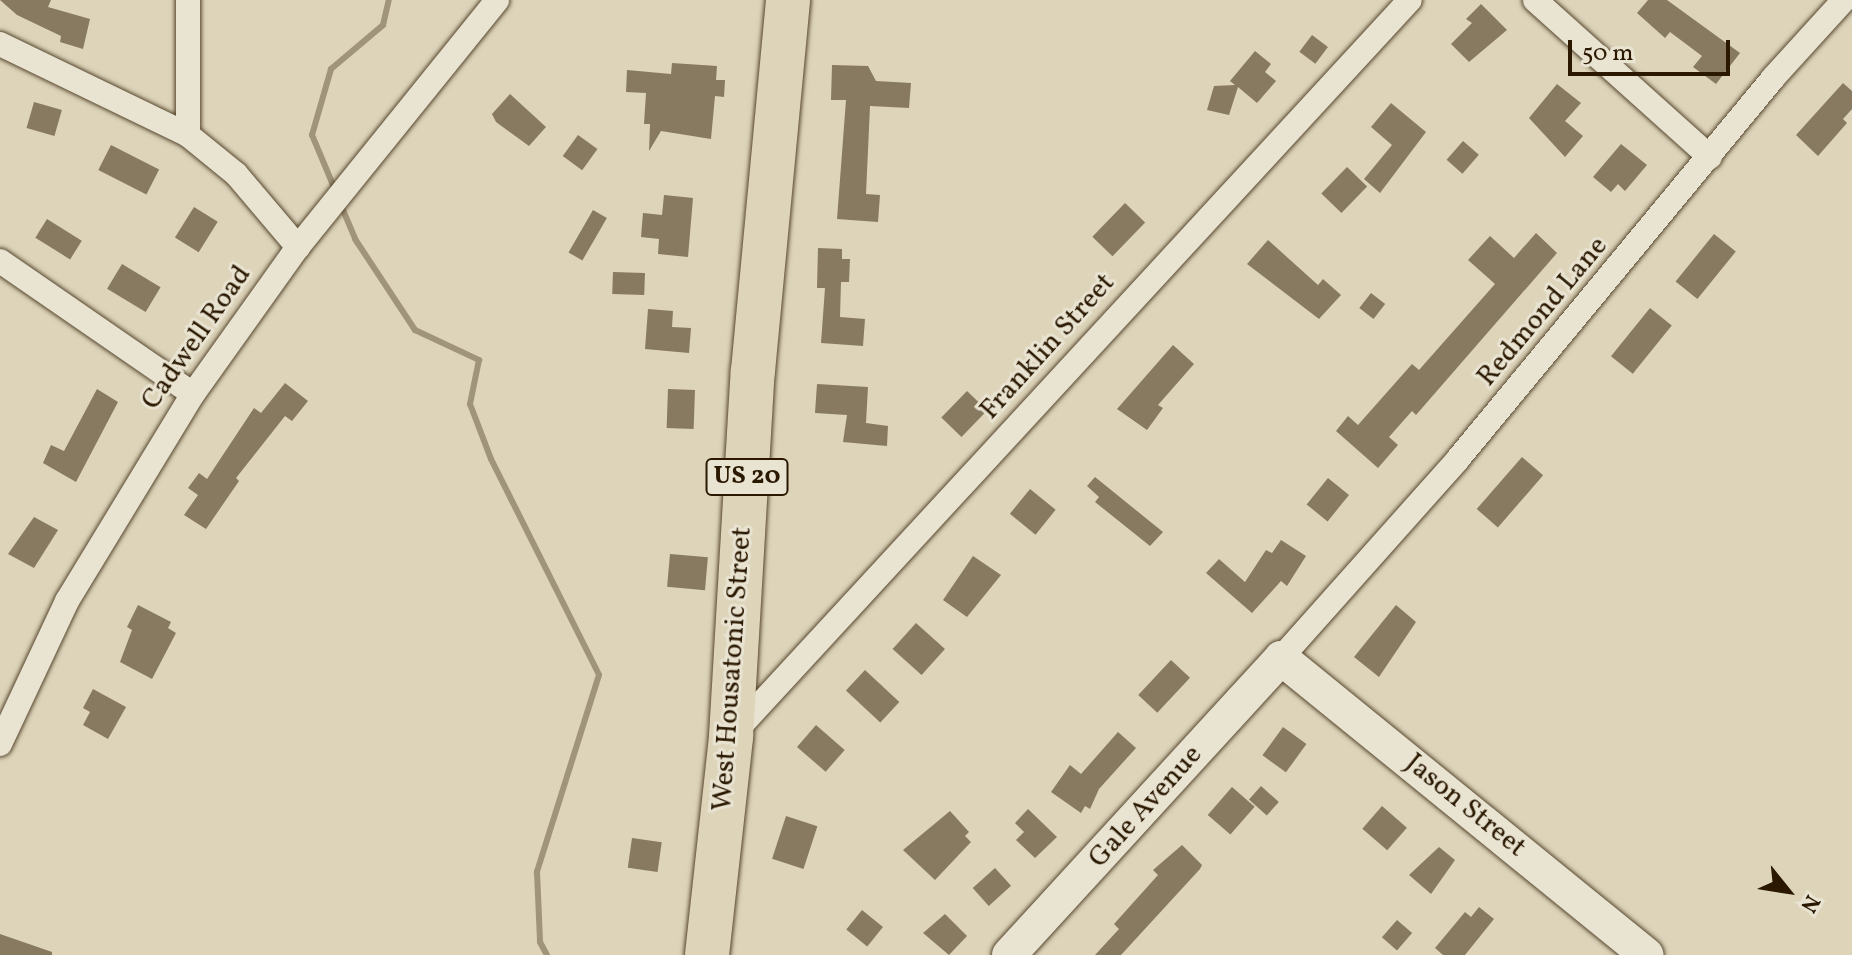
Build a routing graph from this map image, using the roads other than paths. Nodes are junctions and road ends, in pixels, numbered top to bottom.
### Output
1 (188, 0) edge
2 (497, 0) edge
3 (788, 0) edge
4 (1410, 0) edge
5 (1535, 0) edge
6 (1844, 0) edge
7 (0, 44) edge
8 (188, 135) junction
9 (1710, 157) junction
10 (298, 247) junction
11 (0, 261) edge
12 (193, 394) junction
13 (1281, 658) junction
14 (731, 736) junction
15 (0, 744) edge
16 (707, 955) edge
17 (1009, 955) edge
18 (1647, 955) edge

1 - 8 street
2 - 10 street, Cadwell Road
3 - 14 highway, West Housatonic Street / US 20
4 - 14 street, Franklin Street
5 - 9 street
6 - 9 street, Redmond Lane
7 - 8 street
8 - 10 street
9 - 13 street, Redmond Lane
10 - 12 street, Cadwell Road
11 - 12 street
12 - 15 street, Cadwell Road
13 - 17 street, Gale Avenue
13 - 18 street, Jason Street
14 - 16 highway, West Housatonic Street / US 20

